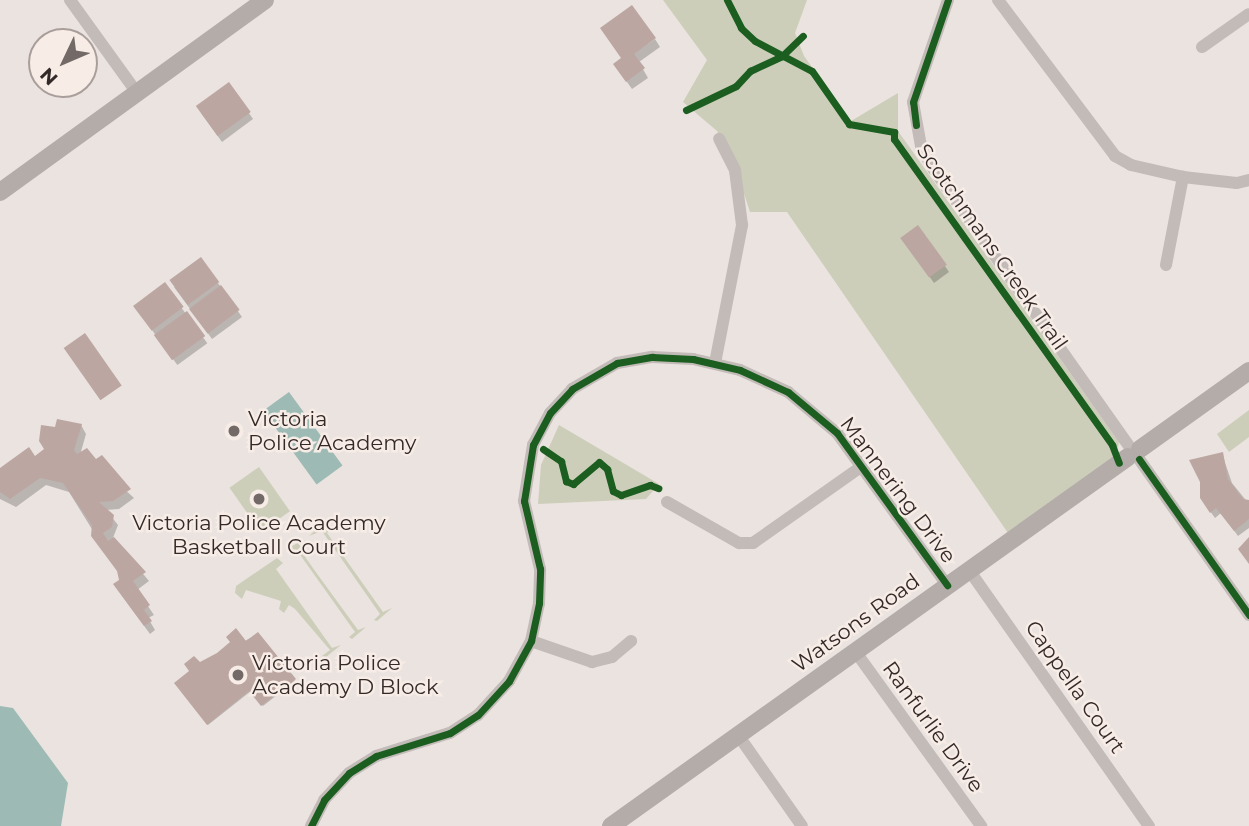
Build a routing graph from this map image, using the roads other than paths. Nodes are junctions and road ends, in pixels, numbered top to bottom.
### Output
1 (70, 0) edge
2 (265, 0) edge
3 (948, 0) edge
4 (998, 0) edge
5 (1249, 14) edge
6 (1202, 47) dead end
7 (137, 93) junction
8 (719, 139) dead end
9 (1183, 177) junction
10 (1249, 180) edge
11 (0, 192) edge
12 (1166, 265) dead end
13 (715, 363) junction
14 (1249, 371) edge
15 (1134, 453) junction
16 (862, 466) junction
17 (667, 502) dead end
18 (969, 570) junction
19 (947, 585) junction
20 (1249, 615) edge
21 (531, 641) junction
22 (631, 641) dead end
23 (855, 651) junction
24 (738, 735) junction
25 (311, 826) edge
26 (611, 826) edge
27 (802, 826) edge
28 (981, 826) edge
29 (1149, 826) edge

1 - 7 street
2 - 7 street
3 - 15 street
4 - 9 street
5 - 6 street
7 - 11 street
8 - 13 street
9 - 10 street
9 - 12 street
13 - 16 street, Mannering Drive
13 - 21 street, Mannering Drive
14 - 15 street, Watsons Road
15 - 18 street, Watsons Road
15 - 20 street
16 - 17 street
16 - 19 street, Mannering Drive
18 - 19 street, Watsons Road
18 - 29 street, Cappella Court
19 - 23 street, Watsons Road
21 - 22 street
21 - 25 street, Mannering Drive
23 - 24 street, Watsons Road
23 - 28 street, Ranfurlie Drive
24 - 26 street, Watsons Road
24 - 27 street

